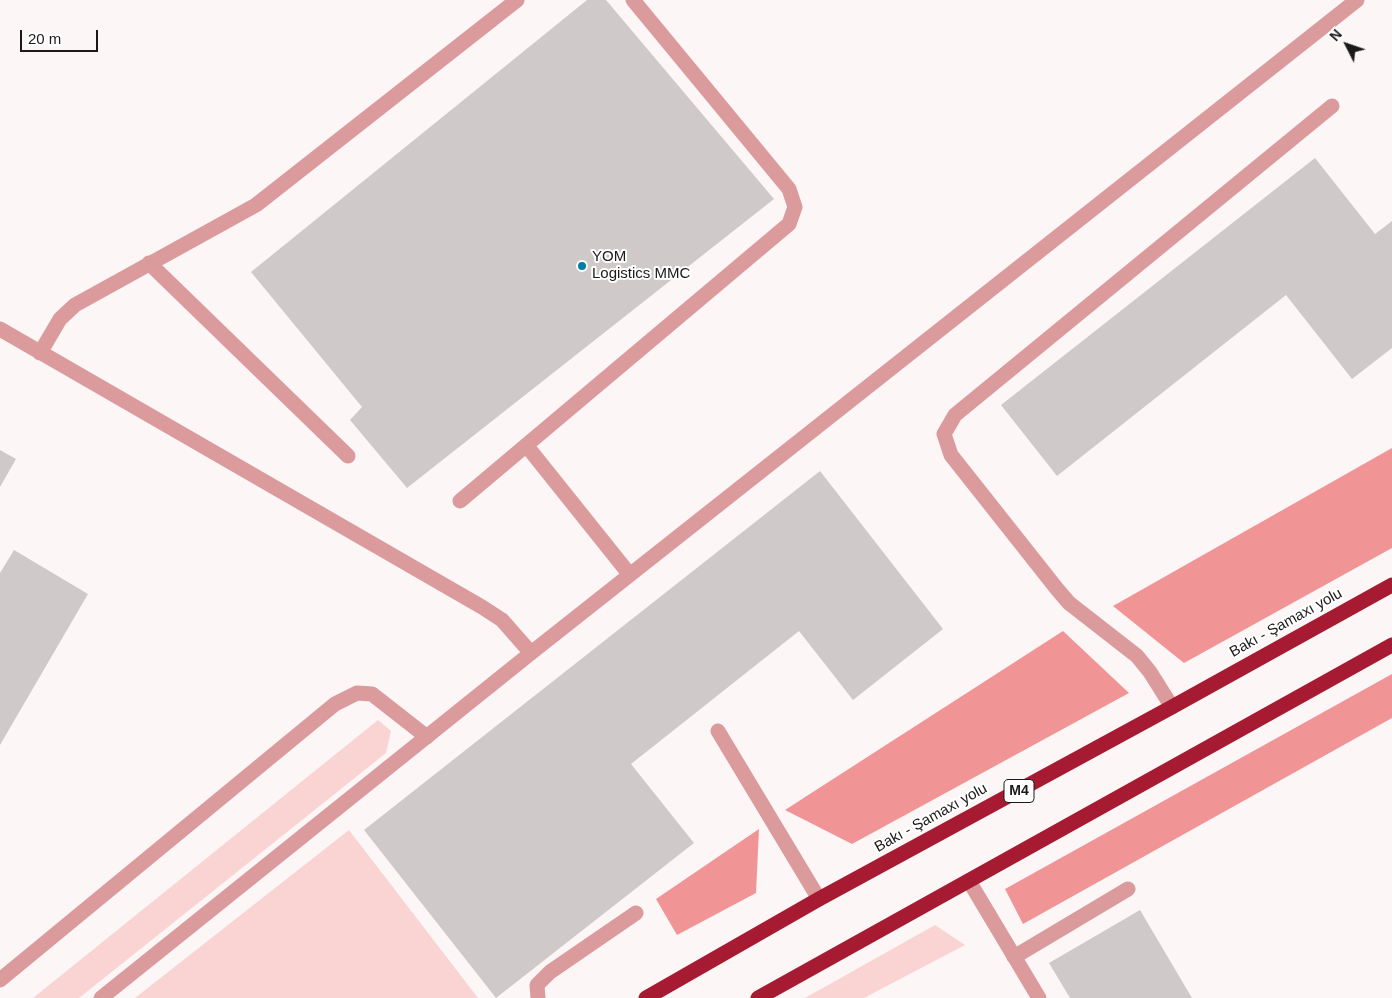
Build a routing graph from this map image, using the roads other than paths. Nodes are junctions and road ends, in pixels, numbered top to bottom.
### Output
1 (517, 0) edge
2 (633, 0) edge
3 (1357, 0) edge
4 (1332, 106) dead end
5 (149, 263) junction
6 (0, 329) edge
7 (40, 353) junction
8 (526, 445) junction
9 (348, 456) dead end
10 (460, 501) dead end
11 (630, 575) junction
12 (1392, 584) edge
13 (1392, 644) edge
14 (530, 653) junction
15 (1172, 707) junction
16 (718, 731) dead end
17 (427, 737) junction
18 (969, 881) junction
19 (1128, 889) dead end
20 (819, 900) junction
21 (636, 912) dead end
22 (1014, 957) junction
23 (0, 980) edge
24 (101, 998) edge
25 (538, 998) edge
26 (646, 998) edge
27 (758, 998) edge
28 (1039, 998) edge

1 - 5 lane
2 - 8 lane
3 - 11 lane
4 - 15 lane
5 - 7 lane
5 - 9 lane
6 - 7 lane
7 - 14 lane
8 - 10 lane
8 - 11 lane
11 - 14 lane
12 - 15 highway, Bakı - Şamaxı yolu / M4
13 - 18 highway
14 - 17 lane
15 - 20 highway, Bakı - Şamaxı yolu / M4
16 - 20 lane
17 - 23 lane
17 - 24 lane
18 - 22 lane
18 - 27 highway
19 - 22 lane
20 - 26 highway, Bakı - Şamaxı yolu / M4
21 - 25 lane
22 - 28 lane

